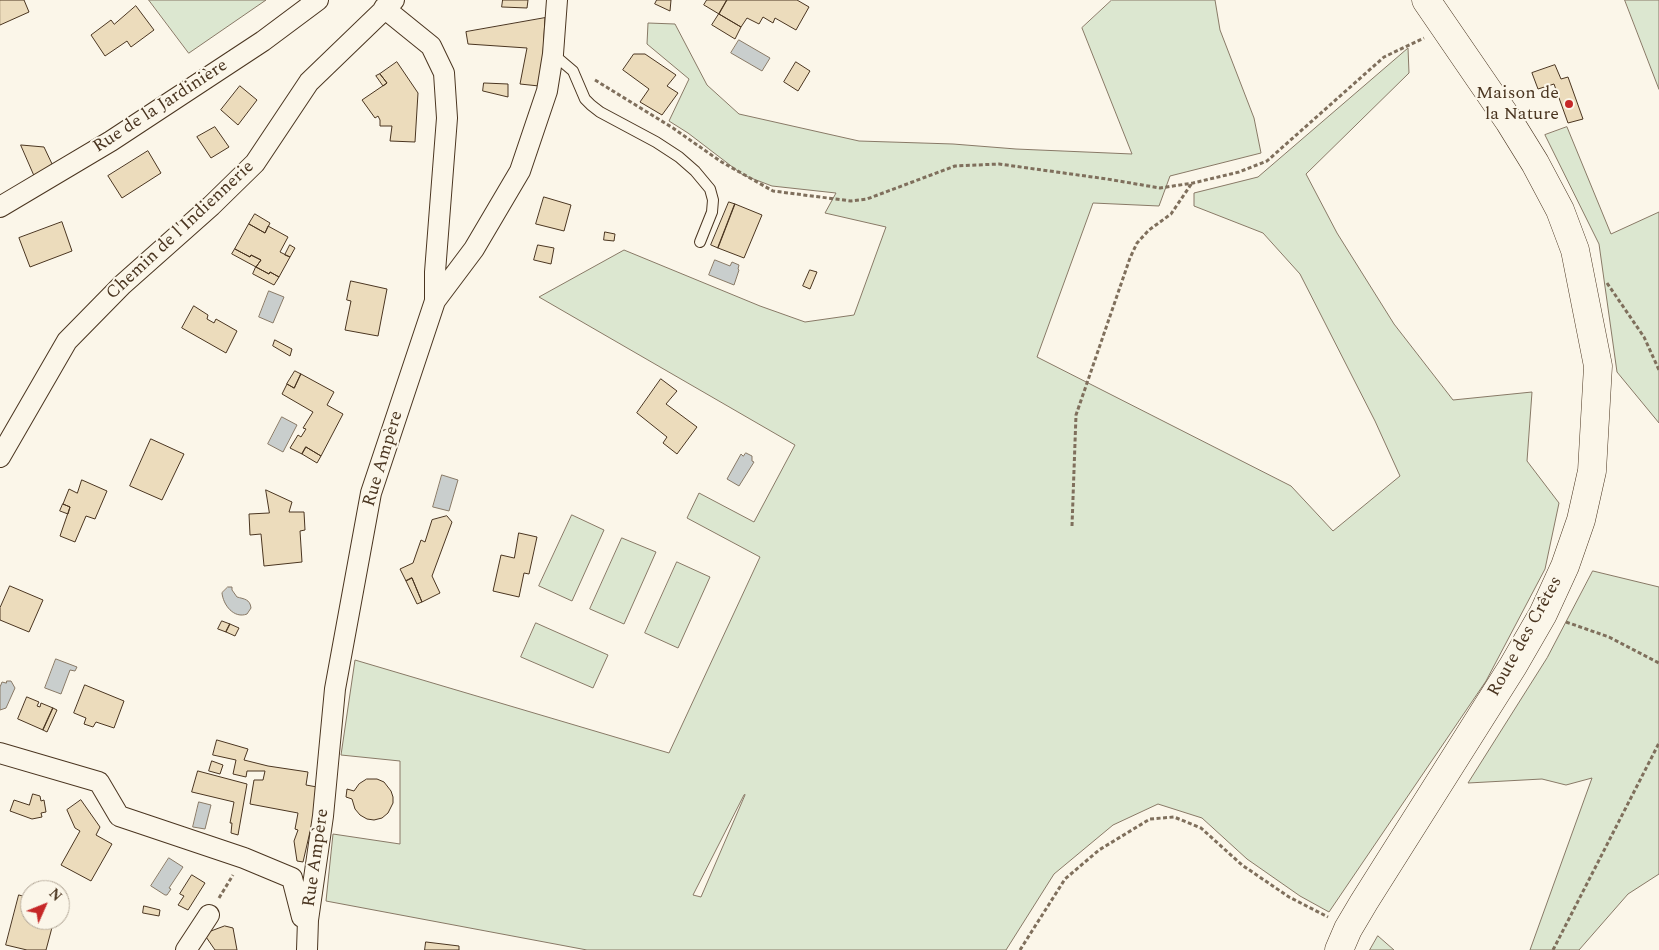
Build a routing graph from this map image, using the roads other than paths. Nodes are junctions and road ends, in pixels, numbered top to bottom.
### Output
1 (318, 0) edge
2 (557, 0) edge
3 (1426, 0) edge
4 (389, 4) edge
5 (558, 58) junction
6 (0, 207) edge
7 (700, 242) dead end
8 (435, 301) junction
9 (0, 457) edge
10 (0, 753) edge
11 (209, 915) road end
12 (308, 920) junction
13 (1344, 940) edge
14 (186, 950) edge
15 (307, 950) edge

1 - 6 street, Rue de la Jardinière
2 - 5 street, Rue Ampère
3 - 13 street, Route des Crêtes
4 - 8 street, Chemin de l'Indiennerie
4 - 9 street, Chemin de l'Indiennerie
5 - 7 lane
5 - 8 street, Rue Ampère
8 - 12 street, Rue Ampère
10 - 12 street
11 - 14 street
12 - 15 street, Rue Ampère

